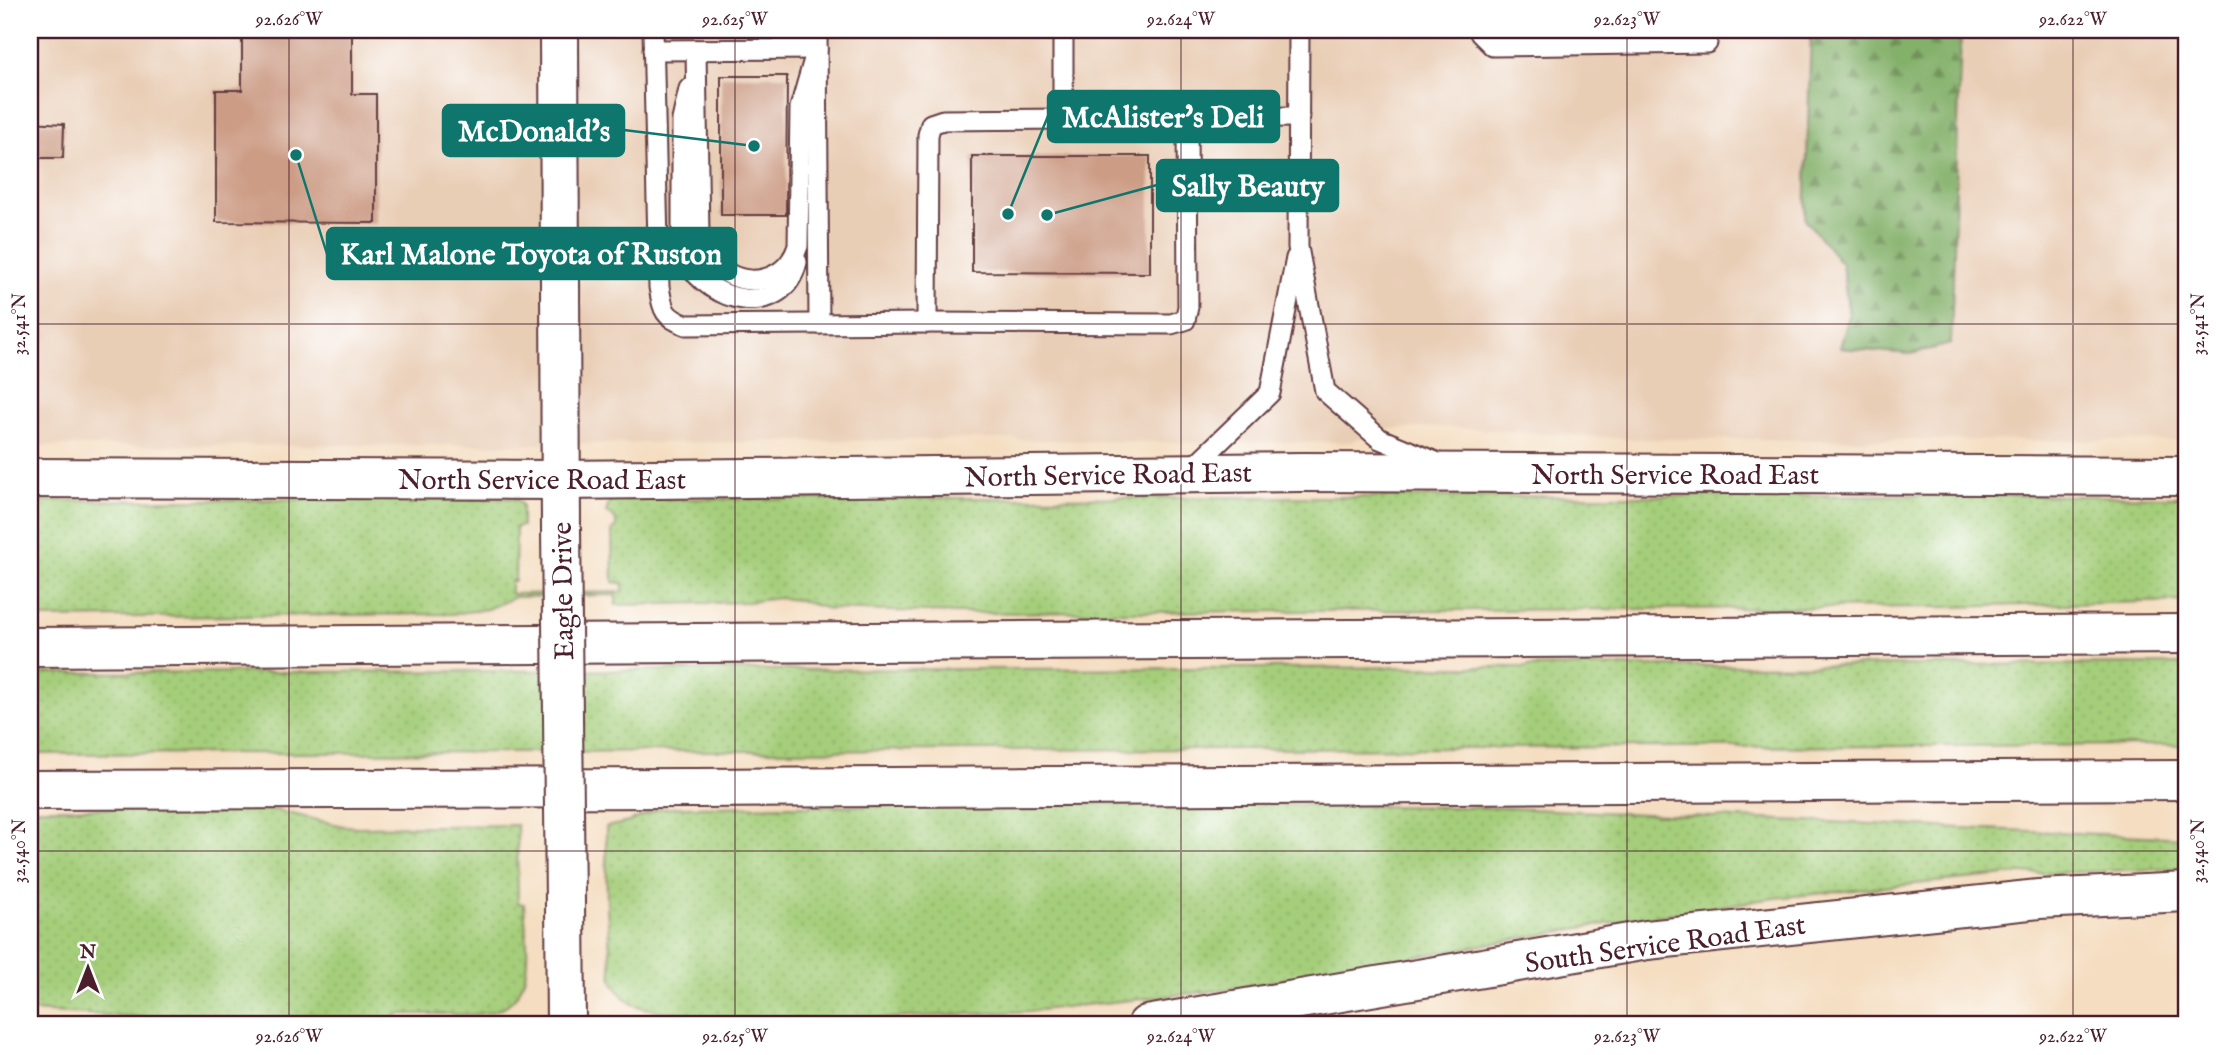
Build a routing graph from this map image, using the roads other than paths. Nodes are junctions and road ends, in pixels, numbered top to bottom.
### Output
1 (559, 30) edge
2 (653, 30) edge
3 (1063, 30) edge
4 (1299, 30) edge
5 (1480, 30) edge
6 (1707, 30) edge
7 (817, 40) edge
8 (653, 50) junction
9 (696, 50) junction
10 (1299, 117) junction
11 (1187, 118) junction
12 (1063, 119) junction
13 (1298, 247) junction
14 (927, 323) junction
15 (818, 324) junction
16 (1186, 473) junction
17 (1461, 473) junction
18 (2187, 477) edge
19 (30, 478) edge
20 (561, 480) junction
21 (2187, 634) edge
22 (30, 647) edge
23 (2187, 780) edge
24 (1977, 782) junction
25 (30, 790) edge
26 (2187, 805) edge
27 (2187, 892) edge
28 (566, 1025) edge
29 (1147, 1025) edge

1 - 20 main road, Eagle Drive
2 - 8 lane
3 - 12 lane
4 - 10 lane
5 - 6 lane
7 - 9 lane
7 - 9 lane
7 - 15 lane
8 - 9 lane
8 - 15 lane
10 - 11 lane
10 - 13 lane
11 - 12 lane
11 - 14 lane
12 - 14 lane
13 - 16 lane
13 - 17 lane
14 - 15 lane
16 - 17 main road, North Service Road East
16 - 20 main road, North Service Road East
17 - 18 main road, North Service Road East
19 - 20 main road, North Service Road East
20 - 28 main road, Eagle Drive, bridge
21 - 22 main road
23 - 24 main road
24 - 25 main road
24 - 26 main road
27 - 29 main road, South Service Road East

